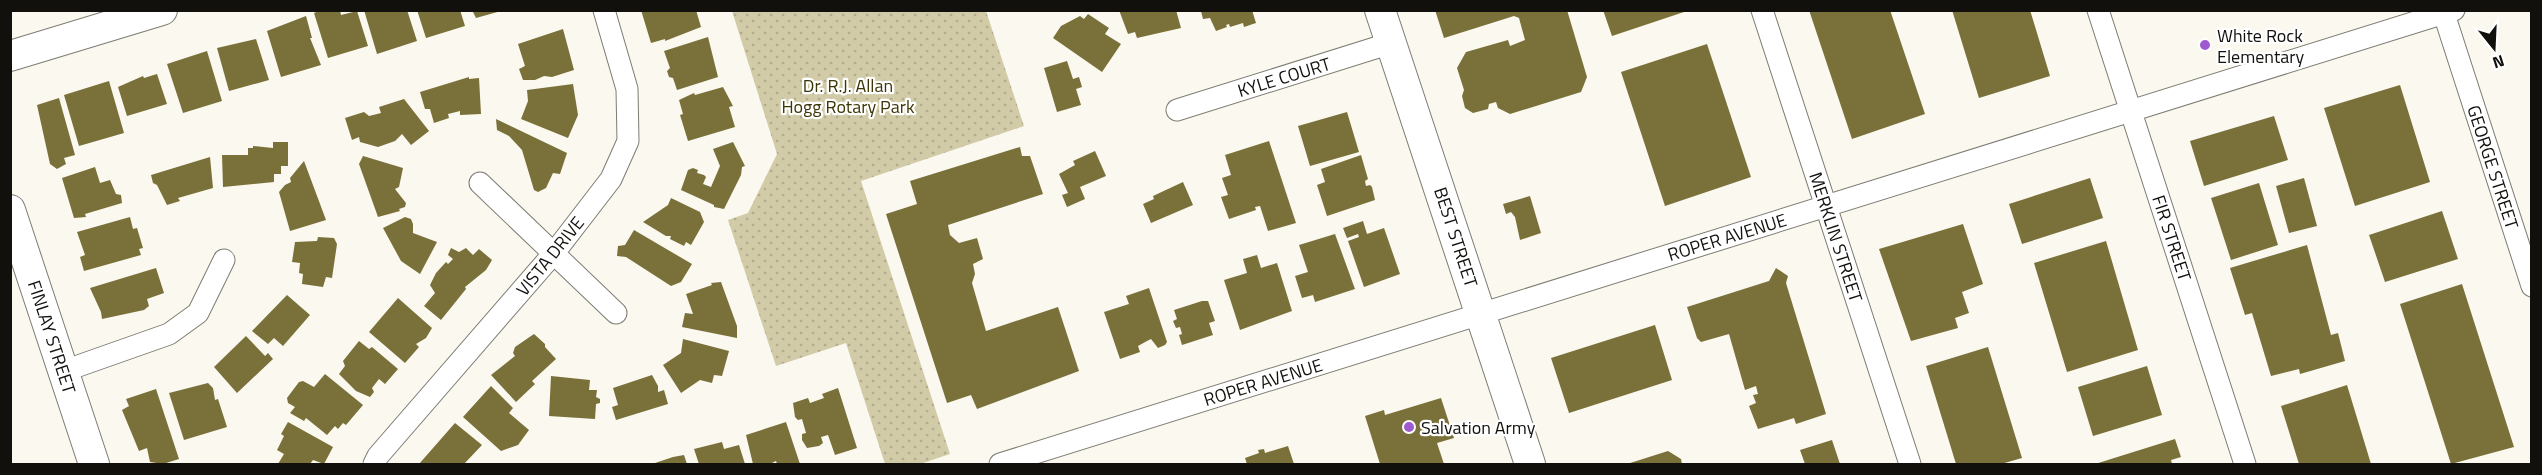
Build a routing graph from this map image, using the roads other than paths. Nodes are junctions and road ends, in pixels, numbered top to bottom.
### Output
1 (162, 10) edge
2 (604, 10) edge
3 (1380, 10) edge
4 (1762, 10) edge
5 (2098, 10) edge
6 (2449, 12) edge
7 (1391, 43) junction
8 (10, 56) edge
9 (1177, 110) dead end
10 (2131, 111) junction
11 (480, 183) dead end
12 (1826, 206) junction
13 (10, 210) edge
14 (554, 253) junction
15 (224, 260) dead end
16 (2532, 286) edge
17 (616, 314) dead end
18 (1481, 314) junction
19 (64, 371) junction
20 (94, 465) edge
21 (374, 465) edge
22 (1000, 465) edge
23 (1530, 465) edge
24 (1910, 465) edge
25 (2245, 465) edge

1 - 8 street
2 - 14 street, VISTA DRIVE
3 - 7 street, BEST STREET
4 - 12 street, MERKLIN STREET
5 - 10 street, FIR STREET
6 - 10 street, ROPER AVENUE
6 - 16 street, GEORGE STREET
7 - 9 street, KYLE COURT
7 - 18 street, BEST STREET
10 - 12 street, ROPER AVENUE
10 - 25 street, FIR STREET
11 - 14 street
12 - 18 street, ROPER AVENUE
12 - 24 street, MERKLIN STREET
13 - 19 street, FINLAY STREET
14 - 17 street
14 - 21 street, VISTA DRIVE
15 - 19 street
18 - 22 street, ROPER AVENUE
18 - 23 street, BEST STREET
19 - 20 street, FINLAY STREET

